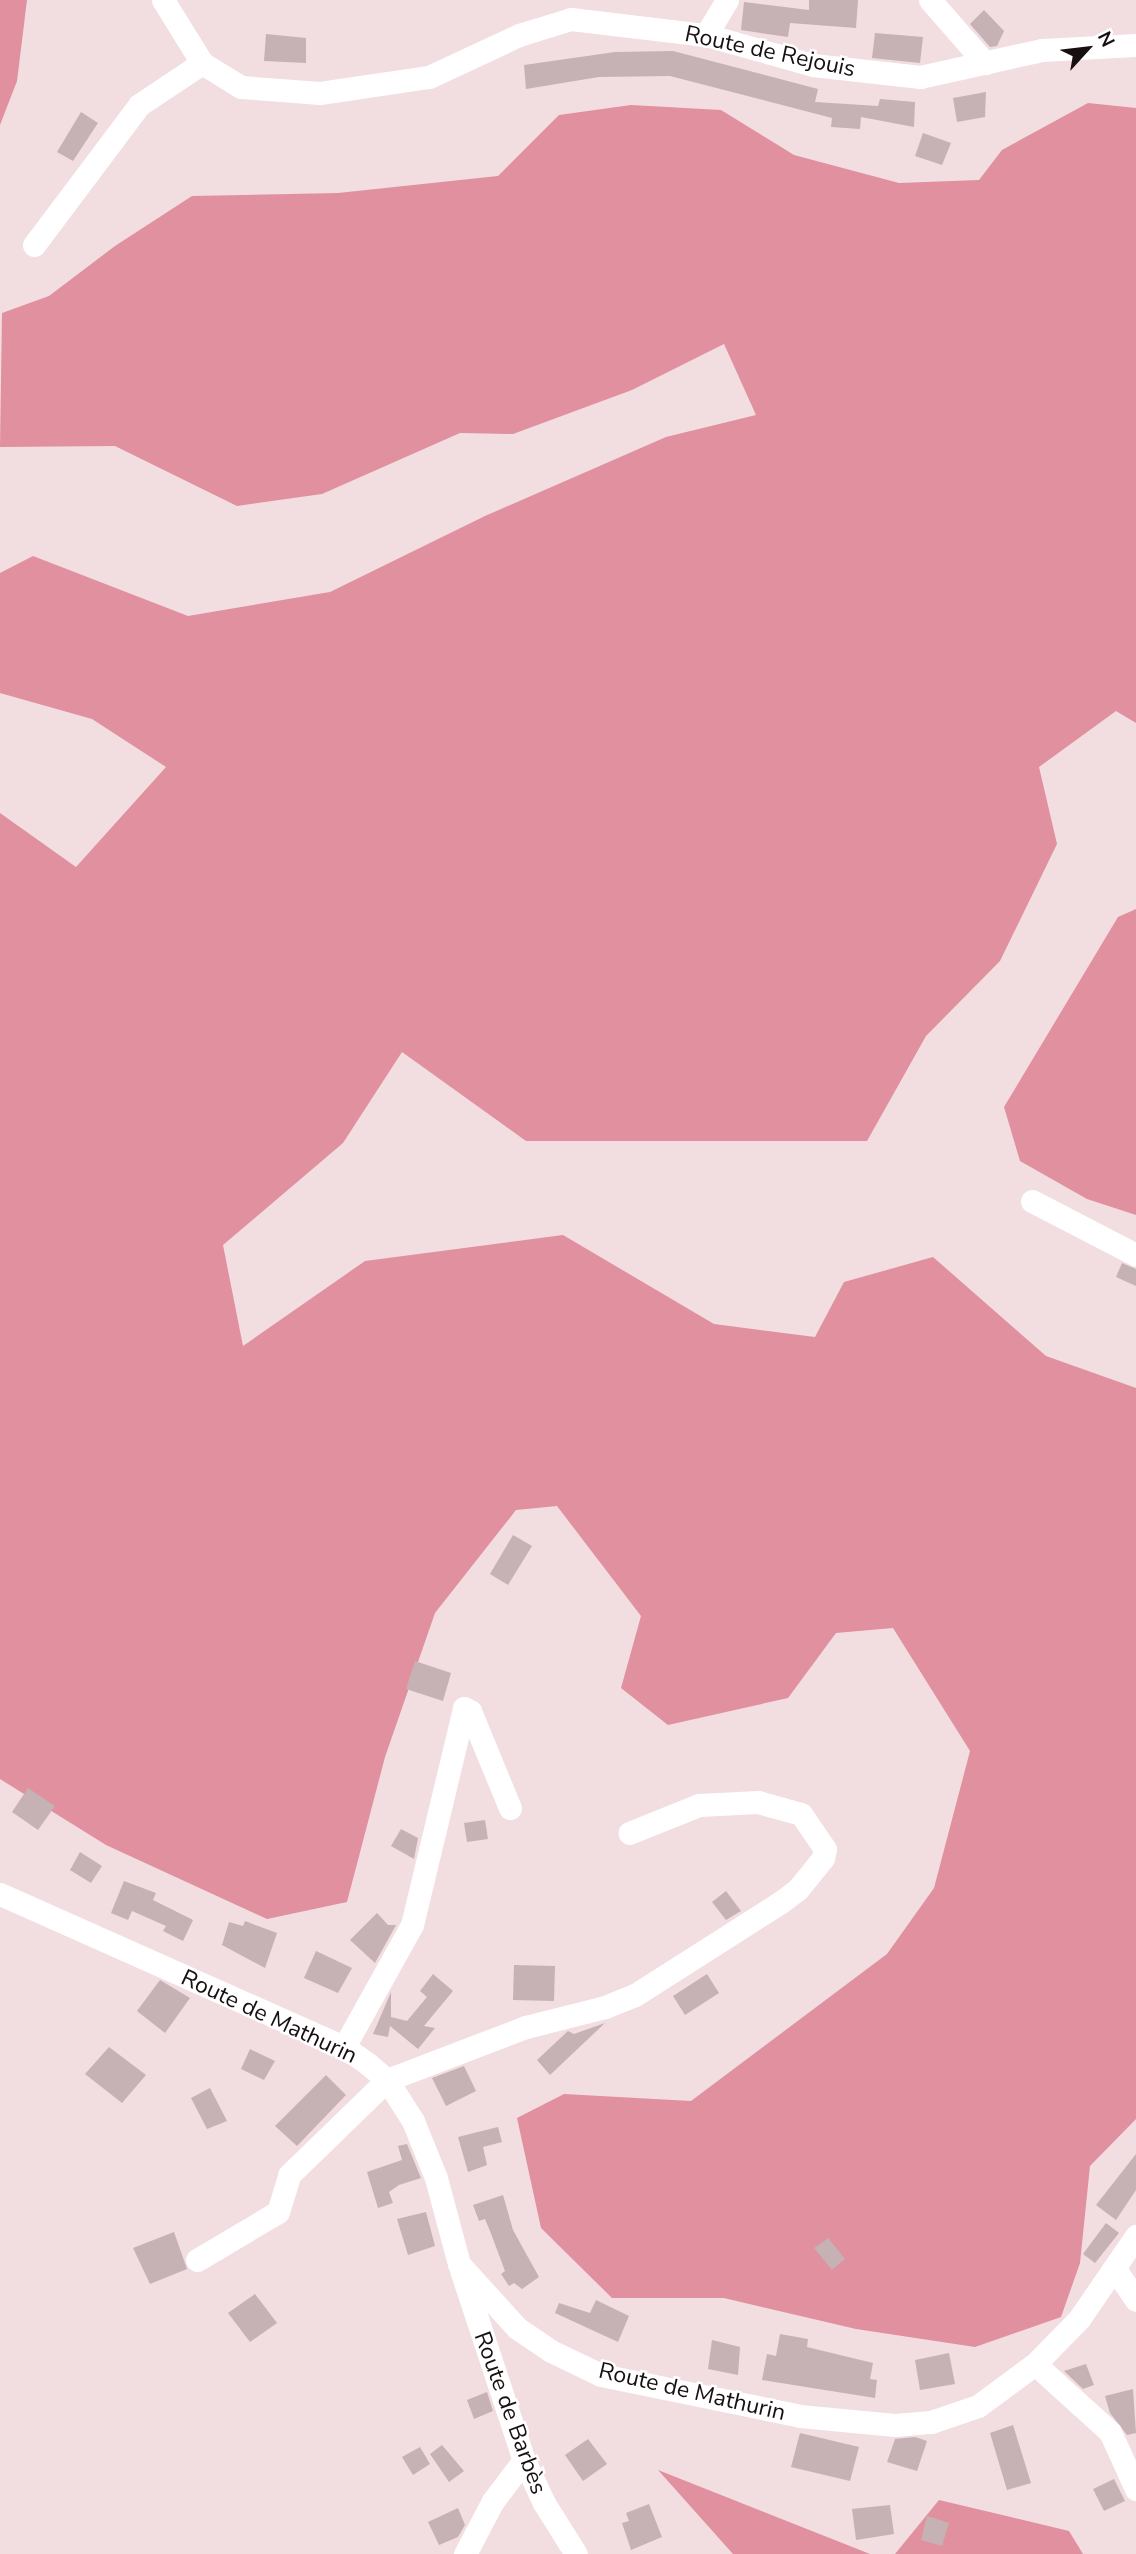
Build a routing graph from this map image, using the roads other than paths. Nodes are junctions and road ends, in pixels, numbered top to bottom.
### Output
1 (163, 0) edge
2 (727, 0) edge
3 (930, 0) edge
4 (569, 10) edge
5 (706, 35) junction
6 (1136, 46) edge
7 (985, 62) junction
8 (202, 63) junction
9 (34, 245) dead end
10 (1032, 1202) dead end
11 (1136, 1255) edge
12 (510, 1808) dead end
13 (629, 1833) dead end
14 (0, 1894) edge
15 (344, 2047) junction
16 (387, 2080) junction
17 (1136, 2236) edge
18 (197, 2260) dead end
19 (459, 2264) junction
20 (1115, 2269) junction
21 (1136, 2300) edge
22 (1035, 2364) junction
23 (524, 2460) junction
24 (1136, 2489) edge
25 (465, 2554) edge
26 (576, 2554) edge

1 - 8 street, Route de Rejouis
2 - 5 street
3 - 7 street
4 - 5 street, Route de Rejouis
4 - 8 street, Route de Rejouis
5 - 7 street, Route de Rejouis
6 - 7 street, Route de Rejouis
8 - 9 street
10 - 11 street
12 - 15 street
13 - 16 street
14 - 15 street, Route de Mathurin
15 - 16 street, Route de Mathurin
16 - 18 street
16 - 19 street, Route de Mathurin
17 - 20 street, Route de Mathurin
19 - 22 street, Route de Mathurin
19 - 23 street, Route de Barbès
20 - 21 street
20 - 22 street, Route de Mathurin
22 - 24 street
23 - 25 street
23 - 26 street, Route de Barbès

